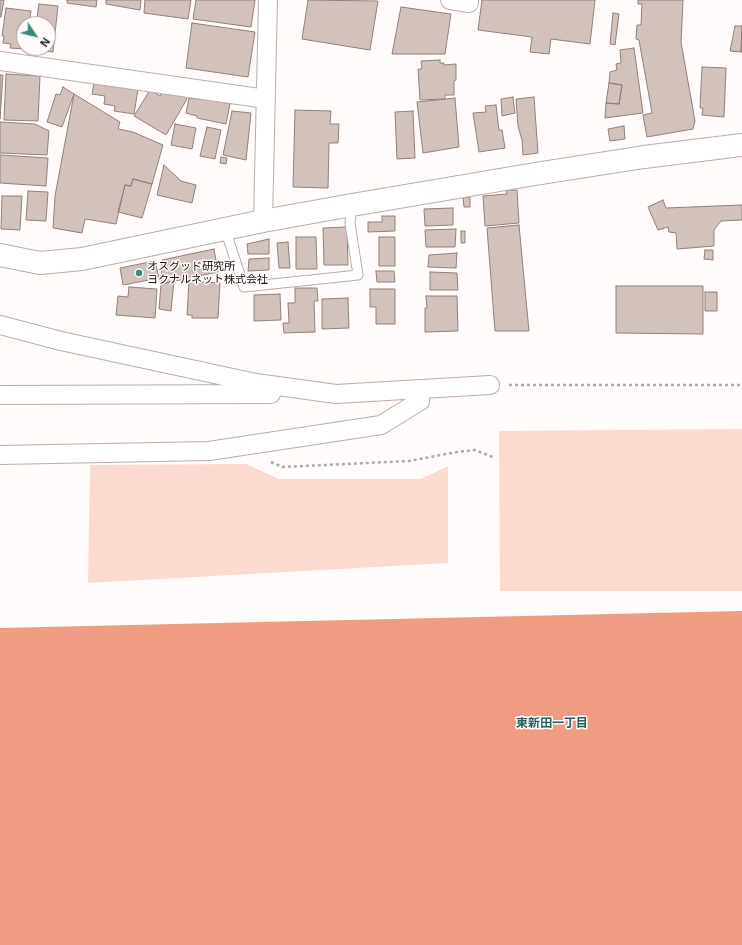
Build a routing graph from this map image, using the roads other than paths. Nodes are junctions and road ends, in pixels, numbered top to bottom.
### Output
1 (268, 0) edge
2 (450, 0) edge
3 (469, 0) edge
4 (0, 61) edge
5 (266, 100) junction
6 (742, 145) edge
7 (352, 205) junction
8 (263, 221) junction
9 (225, 230) junction
10 (0, 255) edge
11 (0, 325) edge
12 (490, 385) road end
13 (420, 390) junction
14 (336, 394) junction
15 (0, 395) edge
16 (0, 455) edge

1 - 5 street
2 - 3 street
4 - 5 street
5 - 8 street
6 - 7 street
7 - 8 street
7 - 9 lane
8 - 9 street
9 - 10 street
11 - 14 street
12 - 13 street
13 - 14 street
13 - 16 street
14 - 15 street

